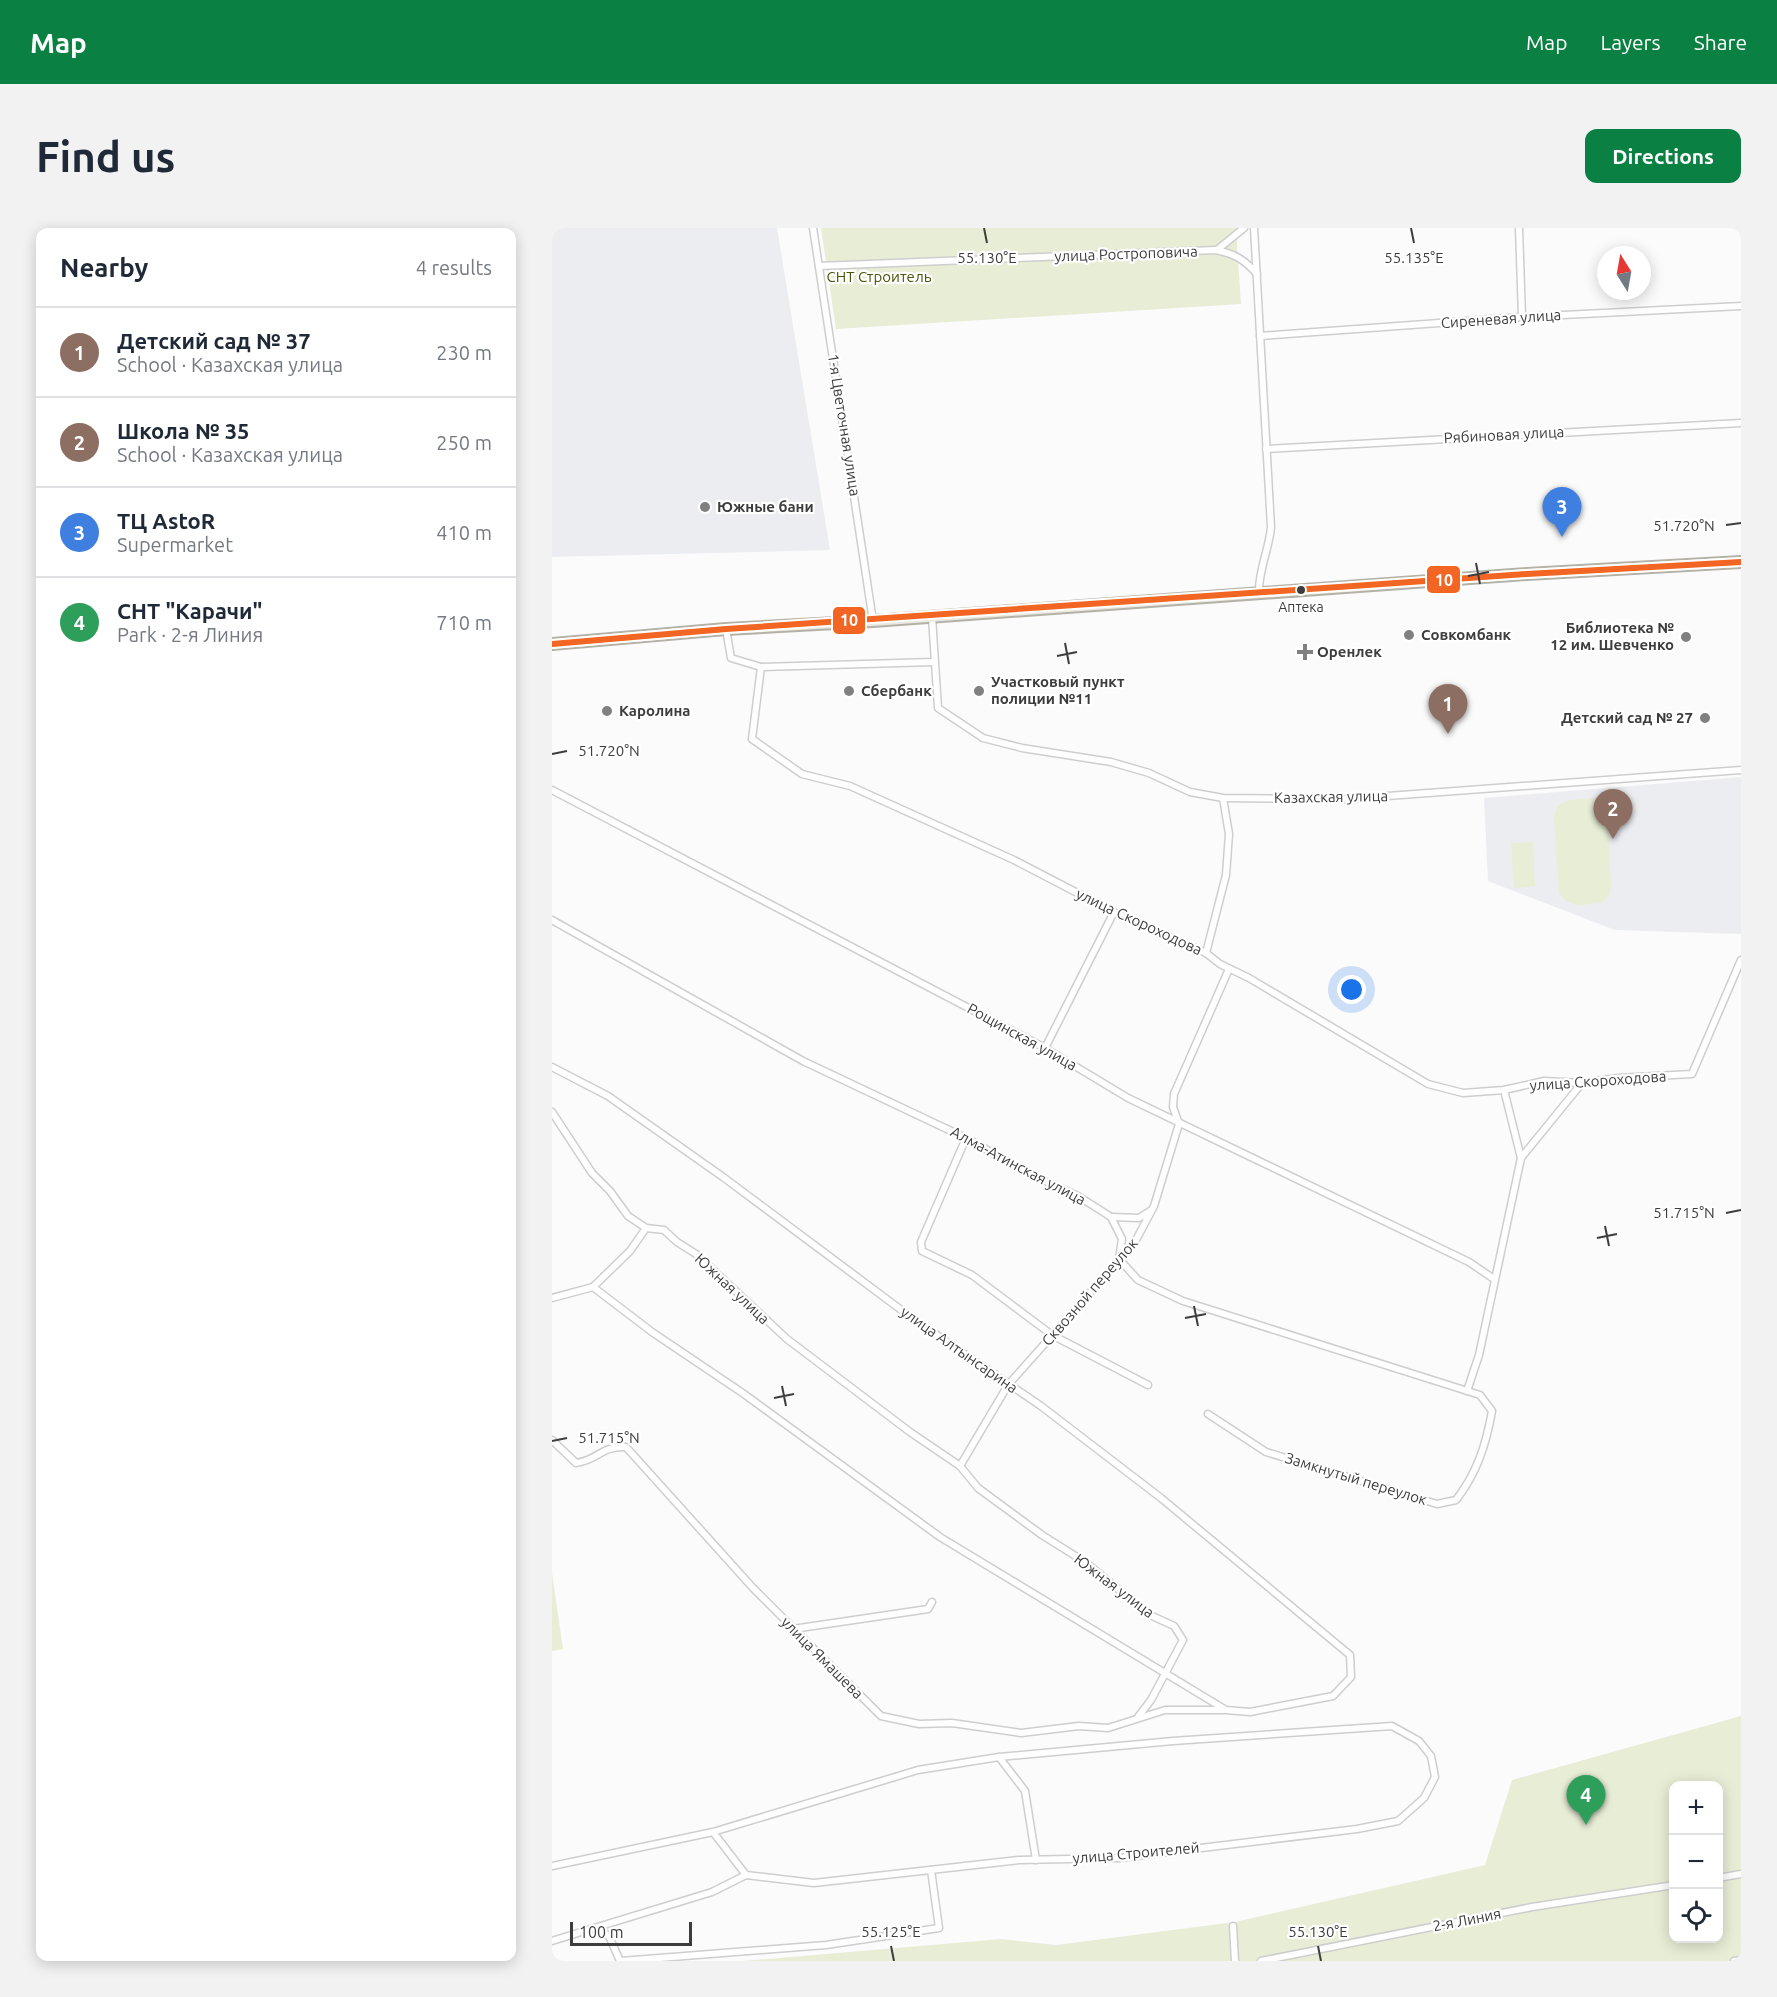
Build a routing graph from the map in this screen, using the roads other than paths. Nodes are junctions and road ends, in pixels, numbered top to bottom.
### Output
1 (813, 228) edge
2 (1244, 228) edge
3 (1254, 228) edge
4 (1519, 228) edge
5 (1216, 250) junction
6 (819, 266) junction
7 (1257, 274) junction
8 (1741, 306) edge
9 (1522, 317) junction
10 (1260, 336) junction
11 (1741, 423) edge
12 (1266, 449) junction
13 (1741, 562) edge
14 (1259, 593) junction
15 (932, 617) junction
16 (873, 621) junction
17 (726, 629) junction
18 (552, 644) edge
19 (933, 662) junction
20 (761, 667) junction
21 (1741, 770) edge
22 (552, 790) edge
23 (1223, 798) junction
24 (1114, 912) junction
25 (552, 920) edge
26 (1206, 953) junction
27 (1741, 960) edge
28 (1229, 969) junction
29 (1045, 1048) junction
30 (552, 1067) edge
31 (1582, 1083) junction
32 (1504, 1090) junction
33 (552, 1112) edge
34 (1179, 1124) junction
35 (966, 1138) junction
36 (1521, 1158) junction
37 (1154, 1206) junction
38 (1111, 1217) junction
39 (646, 1228) junction
40 (1119, 1259) junction
41 (1494, 1279) junction
42 (593, 1287) junction
43 (552, 1298) edge
44 (1052, 1335) junction
45 (1008, 1385) junction
46 (1148, 1385) dead end
47 (1467, 1391) junction
48 (1208, 1414) dead end
49 (552, 1440) edge
50 (960, 1466) junction
51 (932, 1602) dead end
52 (793, 1629) junction
53 (1350, 1655) joint
54 (1165, 1674) junction
55 (1226, 1710) junction
56 (1138, 1717) junction
57 (999, 1757) junction
58 (713, 1832) junction
59 (1036, 1860) junction
60 (552, 1866) edge
61 (931, 1870) junction
62 (1741, 1874) edge
63 (746, 1875) junction
64 (1723, 1877) edge
65 (1669, 1886) edge
66 (1233, 1926) dead end
67 (598, 1929) junction
68 (552, 1941) edge
69 (1741, 1960) edge
70 (621, 1961) edge
71 (1235, 1961) edge
72 (1261, 1961) edge
73 (1734, 1961) edge

1 - 6 street, 1-я Цветочная улица
2 - 5 street
3 - 7 street
4 - 9 street
5 - 6 street, улица Ростроповича
5 - 7 street
6 - 16 street, 1-я Цветочная улица
7 - 10 street
8 - 9 street, Сиреневая улица
9 - 10 street, Сиреневая улица
10 - 12 street
11 - 12 street, Рябиновая улица
12 - 14 street
13 - 14 main road
14 - 15 main road
15 - 16 main road
15 - 19 street
16 - 17 main road
17 - 18 main road
17 - 20 street
19 - 20 street
19 - 23 street, Казахская улица
20 - 24 street, улица Скороходова
21 - 23 street, Казахская улица
22 - 29 street, Рощинская улица
23 - 26 street
24 - 26 street, улица Скороходова
24 - 29 street
25 - 35 street, Алма-Атинская улица
26 - 28 street, улица Скороходова
27 - 31 street, улица Скороходова
28 - 32 street, улица Скороходова
28 - 34 street, Сквозной переулок
29 - 34 street, Рощинская улица
30 - 45 street, улица Алтынсарина
31 - 32 street, улица Скороходова
31 - 36 street
32 - 36 street
33 - 39 street, Южная улица
34 - 37 street, Сквозной переулок
34 - 41 street, Рощинская улица
35 - 38 street, Алма-Атинская улица
35 - 44 street
36 - 41 street
37 - 38 street
37 - 40 street, Сквозной переулок
38 - 40 street
39 - 42 street
39 - 50 street, Южная улица
40 - 44 street, Сквозной переулок
40 - 47 street
41 - 47 street
42 - 43 street
42 - 54 street
44 - 45 street, Сквозной переулок
44 - 46 street
45 - 50 street, Сквозной переулок
45 - 53 street, улица Алтынсарина
47 - 48 street, Замкнутый переулок
49 - 52 street, улица Ямашева
50 - 54 street, Южная улица
51 - 52 street
52 - 56 street, улица Ямашева
53 - 55 street, улица Ямашева
54 - 55 street
54 - 56 street
55 - 56 street, улица Ямашева
57 - 58 street
57 - 59 street
57 - 59 street, улица Строителей
58 - 60 street
58 - 63 street
59 - 61 street, улица Строителей
61 - 63 street, улица Строителей
61 - 70 street
62 - 64 street
63 - 67 street
65 - 72 street, 2-я Линия
66 - 71 street
67 - 68 street
67 - 70 street
69 - 73 street

